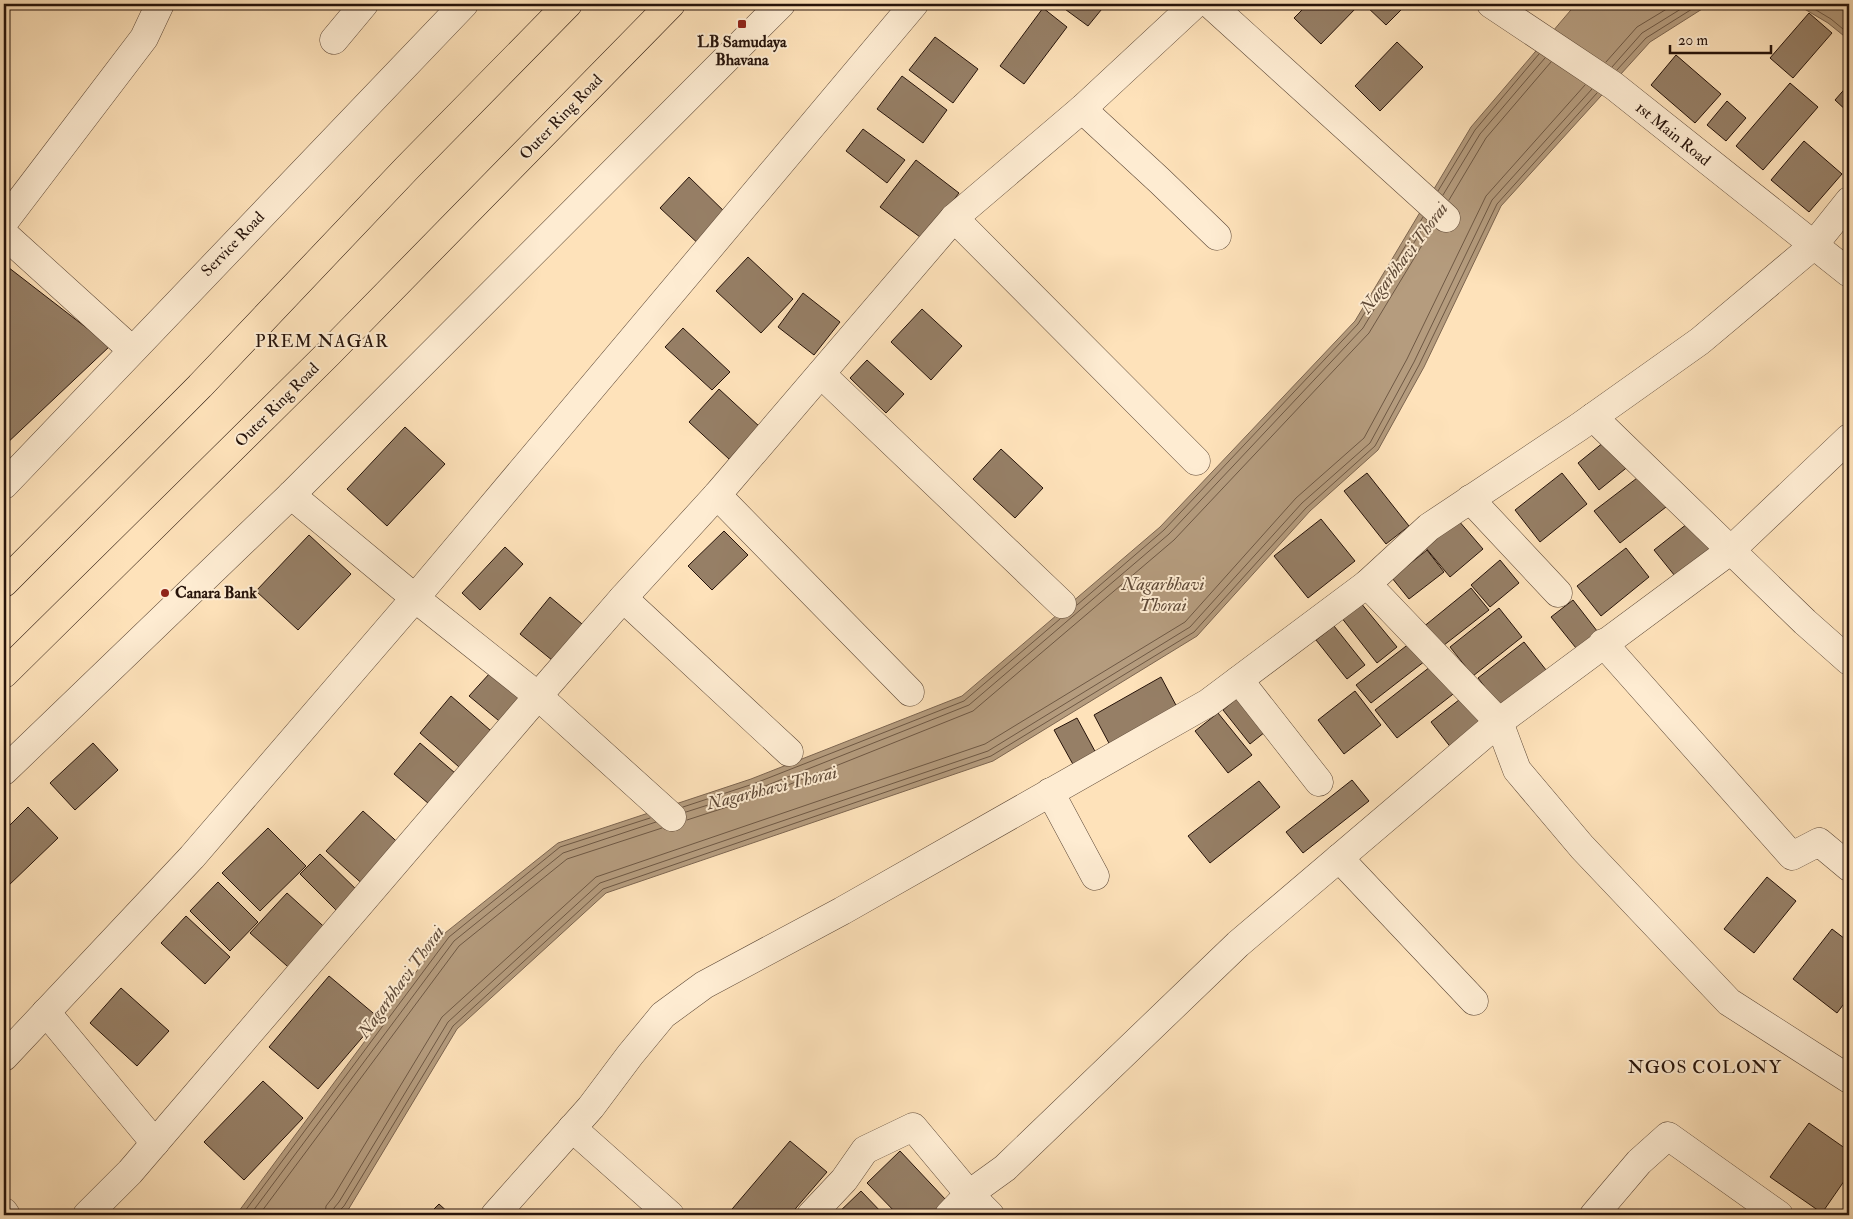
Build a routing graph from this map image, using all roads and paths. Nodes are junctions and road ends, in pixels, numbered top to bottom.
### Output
1 (160, 4) edge
2 (364, 4) edge
3 (464, 4) edge
4 (568, 4) edge
5 (671, 4) edge
6 (781, 4) edge
7 (914, 4) edge
8 (1195, 4) edge
9 (1210, 4) edge
10 (1505, 8) edge
11 (334, 40) dead end
12 (1082, 109) junction
13 (1849, 201) edge
14 (954, 218) junction
15 (1446, 218) dead end
16 (4, 222) edge
17 (4, 234) edge
18 (1217, 236) dead end
19 (1813, 246) junction
20 (1849, 273) edge
21 (132, 350) junction
22 (821, 374) junction
23 (1593, 416) junction
24 (1846, 447) edge
25 (1196, 461) dead end
26 (4, 485) edge
27 (291, 495) junction
28 (718, 495) junction
29 (1470, 499) junction
30 (1731, 550) junction
31 (4, 584) edge
32 (1368, 584) junction
33 (1558, 593) dead end
34 (415, 598) junction
35 (623, 598) junction
36 (1062, 604) dead end
37 (1603, 644) junction
38 (1849, 661) edge
39 (4, 674) edge
40 (1239, 680) junction
41 (910, 692) dead end
42 (538, 696) junction
43 (1499, 722) junction
44 (789, 752) dead end
45 (4, 771) edge
46 (1319, 782) dead end
47 (1050, 792) junction
48 (672, 816) dead end
49 (1339, 858) junction
50 (1849, 867) edge
51 (1095, 876) dead end
52 (1474, 1001) dead end
53 (46, 1012) junction
54 (4, 1057) edge
55 (1849, 1079) edge
56 (572, 1128) junction
57 (155, 1143) junction
58 (969, 1194) junction
59 (4, 1212) edge
60 (6, 1215) edge
61 (87, 1215) edge
62 (495, 1215) edge
63 (670, 1215) edge
64 (811, 1215) edge
65 (949, 1215) edge
66 (990, 1215) edge
67 (1594, 1215) edge
68 (1779, 1215) edge

1 - 16 street
2 - 11 street
3 - 21 street, Service Road
4 - 31 highway
5 - 39 highway, Outer Ring Road
6 - 27 street
7 - 34 street
8 - 12 street
9 - 15 street
10 - 19 street, 1st Main Road
12 - 14 street
12 - 18 street
13 - 19 street
14 - 22 street
14 - 25 street
17 - 21 street
19 - 20 street, 1st Main Road
19 - 23 street
21 - 26 street, Service Road
22 - 28 street
22 - 36 street
23 - 29 street
23 - 30 street
24 - 30 street
27 - 34 street
27 - 45 street
28 - 35 street
28 - 41 street
29 - 32 street
29 - 33 street
30 - 37 street
30 - 38 street
32 - 40 street
32 - 43 street
34 - 42 street
34 - 53 street
35 - 42 street
35 - 44 street
37 - 43 street
37 - 50 street
40 - 46 street
40 - 47 street
42 - 48 street
42 - 57 street
43 - 49 street
43 - 55 street
47 - 51 street
47 - 56 street
49 - 52 street
49 - 58 street
53 - 54 street
53 - 57 street
56 - 62 street
56 - 63 street
57 - 61 street
58 - 64 street
58 - 65 street
58 - 66 street
59 - 60 street
67 - 68 street

